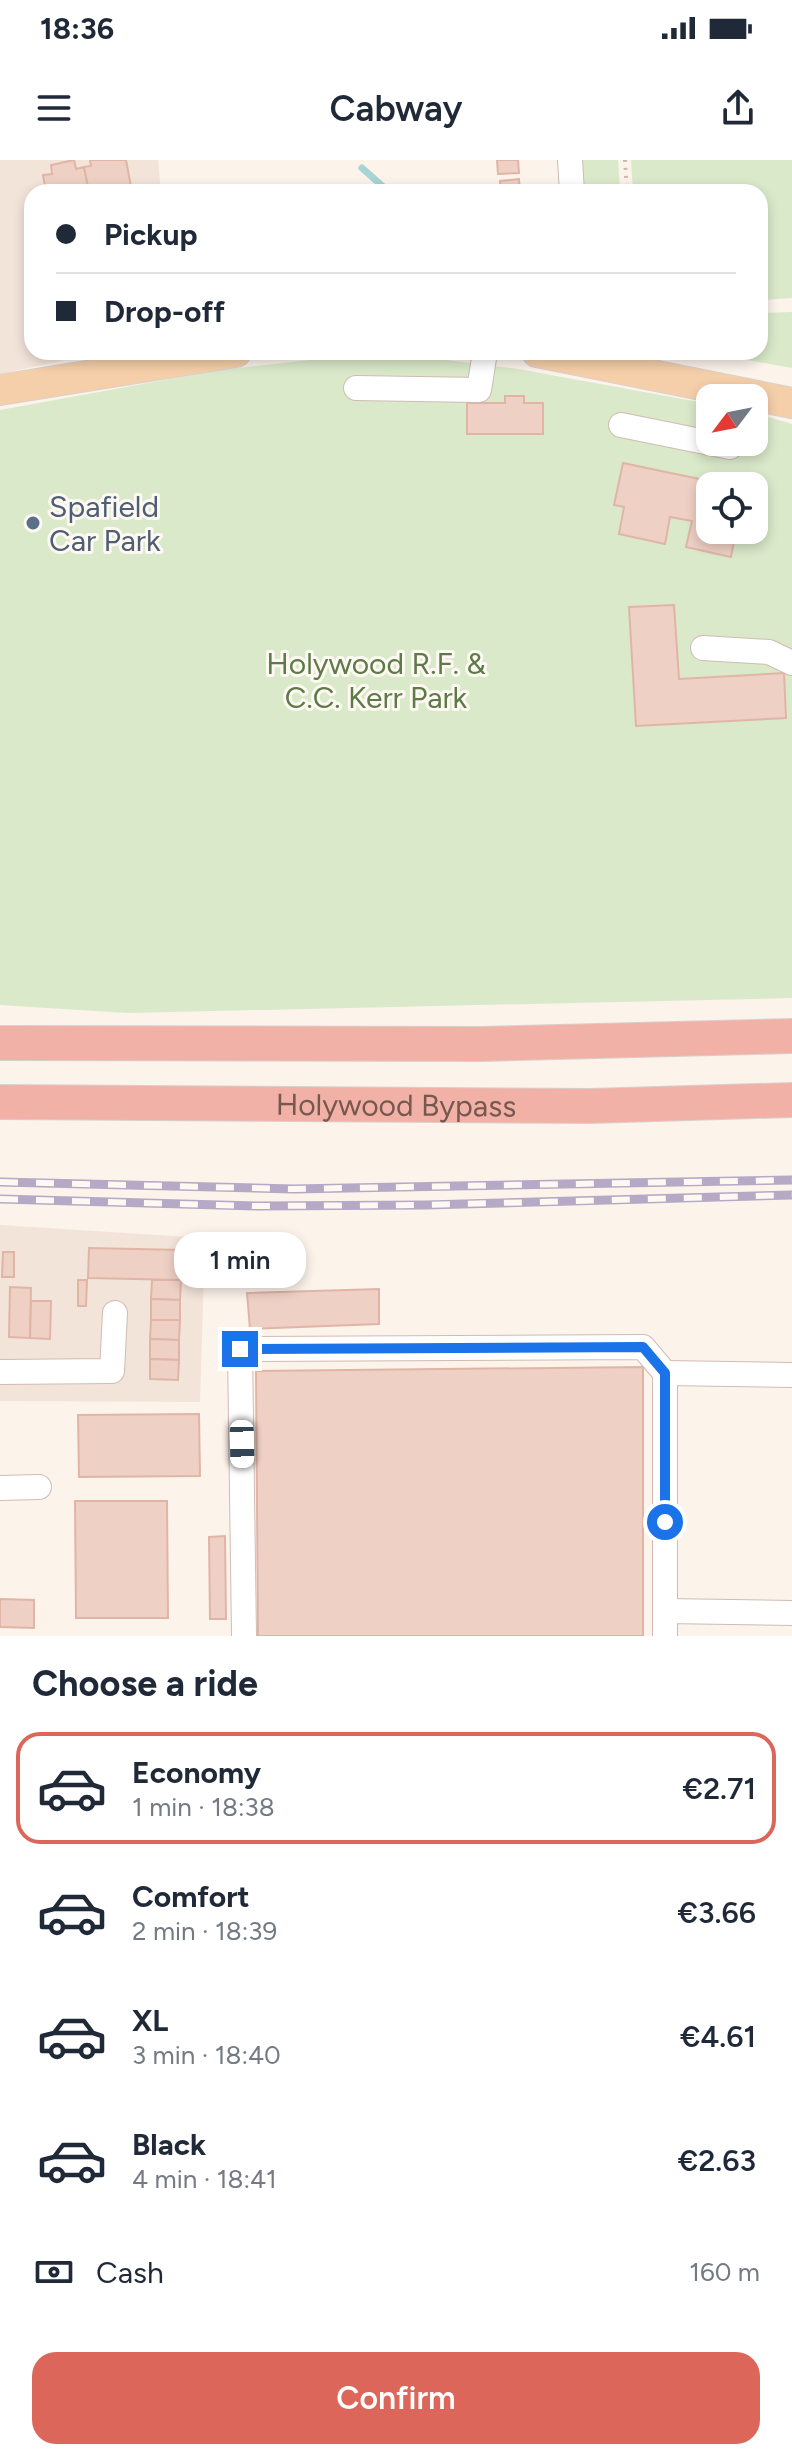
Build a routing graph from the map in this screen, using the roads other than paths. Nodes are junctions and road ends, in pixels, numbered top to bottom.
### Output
1 (570, 160) edge
2 (572, 184) edge
3 (186, 360) edge
4 (484, 360) edge
5 (600, 360) edge
6 (699, 384) edge
7 (356, 388) dead end
8 (0, 390) edge
9 (768, 399) edge
10 (792, 403) edge
11 (621, 425) dead end
12 (696, 440) edge
13 (703, 648) dead end
14 (792, 663) edge
15 (792, 1036) edge
16 (0, 1043) edge
17 (792, 1100) edge
18 (0, 1102) edge
19 (115, 1313) dead end
20 (0, 1372) edge
21 (665, 1373) junction
22 (792, 1375) edge
23 (39, 1487) dead end
24 (0, 1488) edge
25 (665, 1611) junction
26 (792, 1613) edge
27 (244, 1636) edge
28 (665, 1636) edge

1 - 2 street
3 - 8 main road
4 - 7 street
5 - 6 main road
9 - 10 main road
11 - 12 street
13 - 14 street
15 - 16 highway, Holywood Bypass
17 - 18 highway, Holywood Bypass
19 - 20 street
21 - 22 street
21 - 25 street
21 - 27 street
23 - 24 street
25 - 26 street
25 - 28 street

